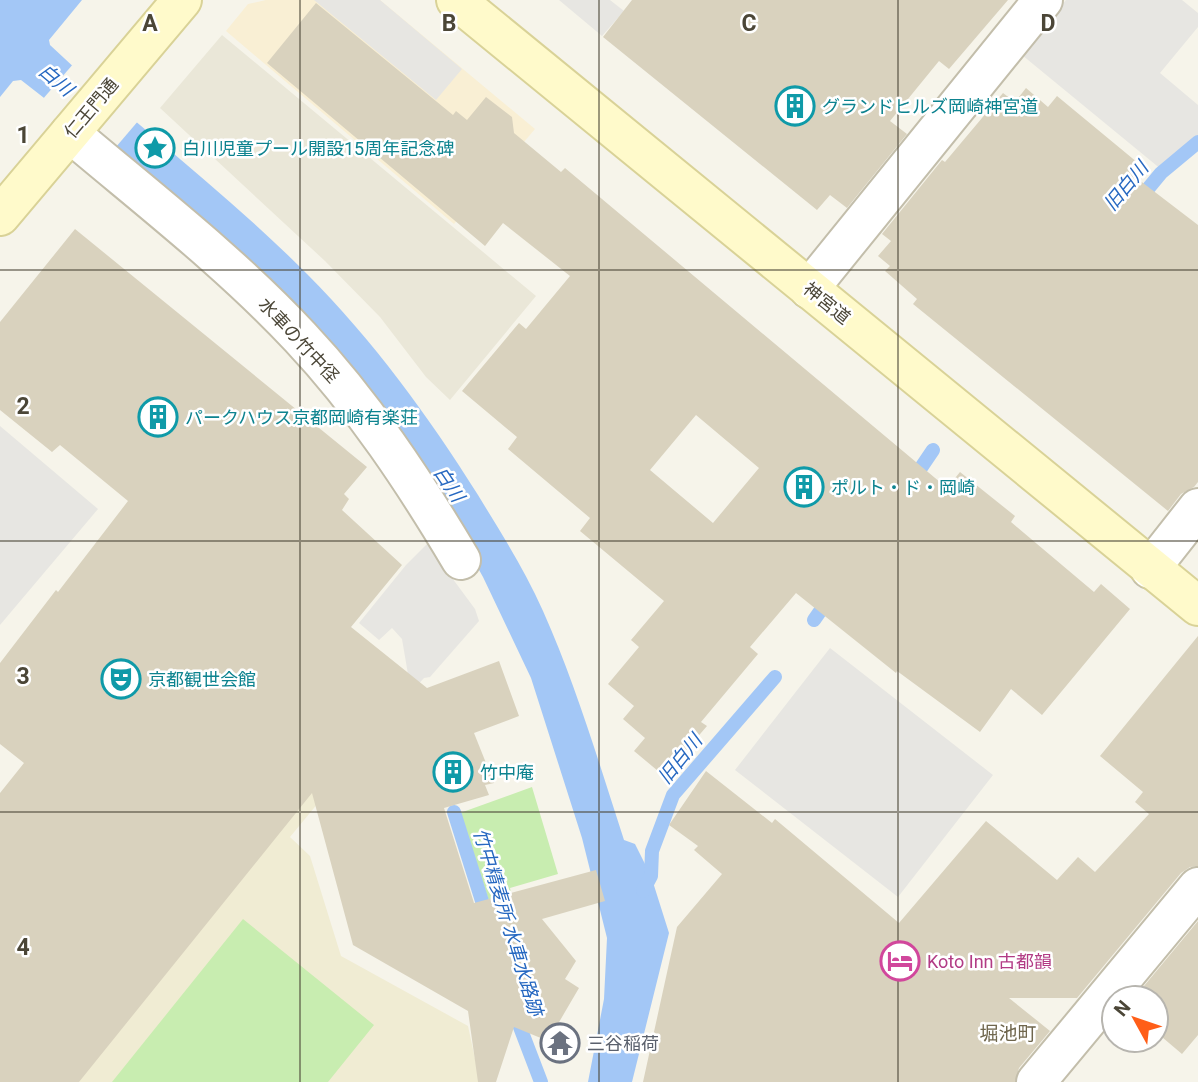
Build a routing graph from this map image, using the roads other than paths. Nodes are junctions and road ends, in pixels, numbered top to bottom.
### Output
1 (181, 0) edge
2 (456, 0) edge
3 (1043, 0) edge
4 (80, 140) junction
5 (0, 216) edge
6 (809, 289) junction
7 (1198, 508) edge
8 (461, 559) dead end
9 (1150, 569) junction
10 (1198, 606) edge
11 (1198, 887) edge
12 (1036, 1082) edge

1 - 4 street, 仁王門通
2 - 6 street, 神宮道
3 - 6 street
4 - 5 street, 仁王門通
4 - 8 street, 水車の竹中径
6 - 9 street, 神宮道
7 - 9 street
9 - 10 street, 神宮道
11 - 12 street

